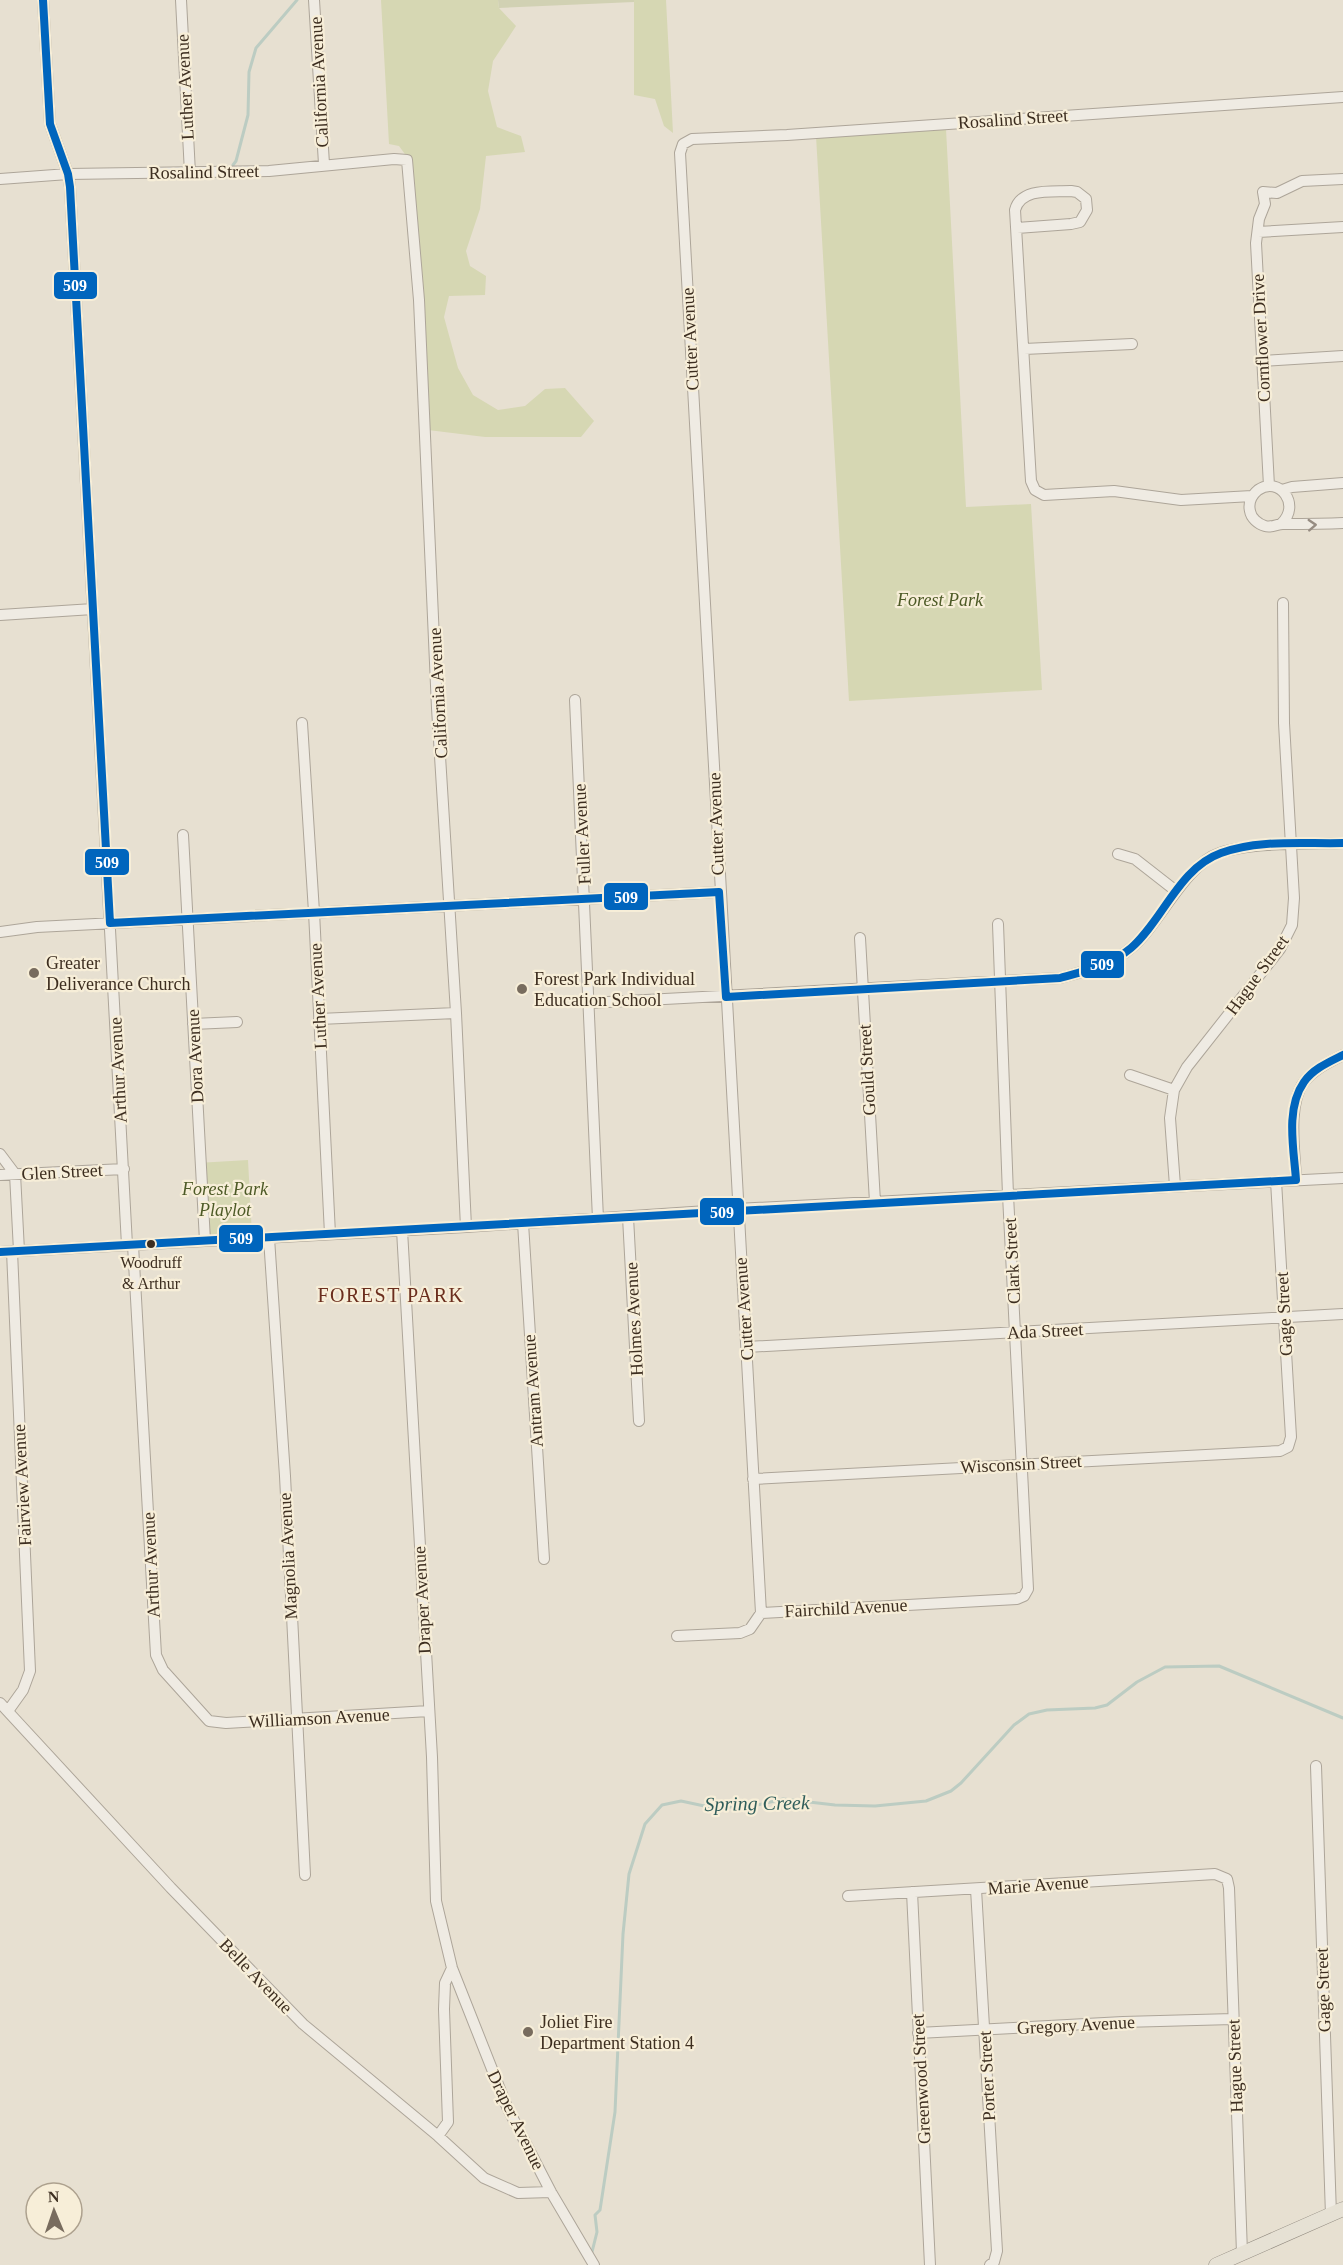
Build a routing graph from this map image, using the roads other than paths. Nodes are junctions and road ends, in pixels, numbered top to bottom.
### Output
1 (43, 0) edge
2 (181, 0) edge
3 (314, 0) edge
4 (1343, 97) edge
5 (683, 144) joint
6 (407, 160) joint
7 (324, 164) junction
8 (190, 173) junction
9 (68, 174) junction
10 (0, 179) edge
11 (1343, 179) edge
12 (1343, 227) edge
13 (1017, 228) junction
14 (1257, 232) junction
15 (1132, 344) dead end
16 (1024, 349) junction
17 (1343, 356) edge
18 (1263, 361) junction
19 (1343, 483) edge
20 (1269, 486) junction
21 (1282, 490) junction
22 (1252, 496) junction
23 (1343, 523) edge
24 (1281, 524) junction
25 (1283, 603) dead end
26 (93, 609) junction
27 (0, 615) edge
28 (575, 700) dead end
29 (302, 723) dead end
30 (183, 835) dead end
31 (1343, 843) edge
32 (1291, 845) junction
33 (1118, 854) dead end
34 (1176, 891) junction
35 (719, 892) junction
36 (585, 899) junction
37 (449, 906) junction
38 (314, 912) junction
39 (188, 919) junction
40 (110, 923) junction
41 (998, 924) dead end
42 (0, 932) edge
43 (860, 938) dead end
44 (999, 980) junction
45 (862, 988) junction
46 (726, 997) junction
47 (589, 1003) junction
48 (456, 1013) junction
49 (319, 1019) junction
50 (237, 1022) dead end
51 (193, 1024) junction
52 (1343, 1054) edge
53 (1130, 1075) dead end
54 (1174, 1090) junction
55 (0, 1154) edge
56 (124, 1169) junction
57 (15, 1174) junction
58 (0, 1175) edge
59 (1343, 1178) edge
60 (1296, 1180) junction
61 (1276, 1181) junction
62 (1175, 1186) junction
63 (1008, 1195) junction
64 (875, 1202) junction
65 (738, 1209) junction
66 (628, 1217) junction
67 (598, 1219) junction
68 (523, 1223) junction
69 (466, 1227) junction
70 (402, 1230) junction
71 (330, 1234) junction
72 (269, 1238) junction
73 (205, 1241) junction
74 (130, 1245) junction
75 (15, 1251) junction
76 (0, 1252) edge
77 (1343, 1314) edge
78 (1284, 1317) junction
79 (1016, 1332) junction
80 (747, 1347) junction
81 (639, 1421) dead end
82 (1288, 1447) joint
83 (1023, 1464) junction
84 (753, 1479) junction
85 (544, 1559) dead end
86 (1024, 1596) joint
87 (761, 1613) junction
88 (677, 1636) dead end
89 (4, 1707) edge
90 (429, 1711) junction
91 (296, 1720) junction
92 (209, 1721) joint
93 (1316, 1766) dead end
94 (305, 1875) dead end
95 (1227, 1879) joint
96 (976, 1889) junction
97 (912, 1892) junction
98 (848, 1896) dead end
99 (452, 1968) junction
100 (1233, 2019) junction
101 (984, 2029) junction
102 (918, 2033) junction
103 (438, 2136) junction
104 (551, 2192) junction
105 (1337, 2212) edge
106 (1242, 2253) junction
107 (992, 2264) edge
108 (594, 2265) edge
109 (930, 2265) edge
110 (1216, 2265) edge

1 - 9 street, Arthur Avenue
2 - 8 street, Luther Avenue
3 - 7 street, California Avenue
4 - 5 street, Rosalind Street
5 - 35 street, Cutter Avenue
6 - 7 street, Rosalind Street
6 - 37 street, California Avenue
7 - 8 street, Rosalind Street
8 - 9 street, Rosalind Street
9 - 10 street, Rosalind Street
9 - 26 street, Arthur Avenue
11 - 14 street, Cornflower Drive
12 - 14 street
13 - 13 street
13 - 16 street
14 - 18 street, Cornflower Drive
15 - 16 street
16 - 22 street
17 - 18 street
18 - 20 street, Cornflower Drive
19 - 21 street
20 - 21 street
20 - 22 street
21 - 24 street
22 - 24 street
24 -> 23 street
25 - 32 street, Hague Street
26 - 27 street
26 - 40 street, Arthur Avenue
28 - 36 street, Fuller Avenue
29 - 38 street, Luther Avenue
30 - 39 street, Dora Avenue
31 - 32 street
32 - 34 street
32 - 54 street, Hague Street
33 - 34 street
34 - 44 street
35 - 36 street
35 - 46 street, Cutter Avenue
36 - 37 street
36 - 47 street, Fuller Avenue
37 - 38 street
37 - 48 street, California Avenue
38 - 39 street
38 - 49 street, Luther Avenue
39 - 40 street
39 - 51 street, Dora Avenue
40 - 42 street
40 - 56 street, Arthur Avenue
41 - 44 street, Clark Street
43 - 45 street, Gould Street
44 - 45 street
44 - 63 street, Clark Street
45 - 46 street
45 - 64 street, Gould Street
46 - 47 street
46 - 65 street, Cutter Avenue
47 - 67 street, Fuller Avenue
48 - 49 street
48 - 69 street, California Avenue
49 - 71 street, Luther Avenue
50 - 51 street
51 - 73 street, Dora Avenue
52 - 60 street
53 - 54 street
54 - 62 street, Hague Street
55 - 57 street
56 - 57 street, Glen Street
56 - 74 street, Arthur Avenue
57 - 58 street, Glen Street
57 - 75 street, Fairview Avenue
59 - 60 street
60 - 61 street
61 - 62 street
61 - 78 street, Gage Street
62 - 63 street
63 - 64 street
63 - 79 street, Clark Street
64 - 65 street
65 - 66 street
65 - 80 street, Cutter Avenue
66 - 67 street
66 - 81 street, Holmes Avenue
67 - 68 street
68 - 69 street
68 - 85 street, Antram Avenue
69 - 70 street
70 - 71 street
70 - 90 street, Draper Avenue
71 - 72 street
72 - 73 street
72 - 91 street, Magnolia Avenue
73 - 74 street
74 - 75 street
74 - 92 street, Arthur Avenue
75 - 76 street
75 - 89 street, Fairview Avenue
77 - 78 street, Ada Street
78 - 79 street, Ada Street
78 - 82 street, Gage Street
79 - 80 street, Ada Street
79 - 83 street, Clark Street
80 - 84 street, Cutter Avenue
82 - 83 street, Wisconsin Street
83 - 84 street, Wisconsin Street
83 - 86 street, Clark Street
84 - 87 street, Cutter Avenue
86 - 87 street, Fairchild Avenue
87 - 88 street, Fairchild Avenue
89 - 103 street, Belle Avenue
90 - 91 street, Williamson Avenue
90 - 99 street, Draper Avenue
91 - 92 street, Williamson Avenue
91 - 94 street, Magnolia Avenue
93 - 105 street, Gage Street
95 - 96 street, Marie Avenue
95 - 100 street, Hague Street
96 - 97 street, Marie Avenue
96 - 101 street, Porter Street
97 - 98 street, Marie Avenue
97 - 102 street, Greenwood Street
99 - 103 street, Draper Avenue
99 - 104 street, Draper Avenue
100 - 101 street, Gregory Avenue
100 - 106 street, Hague Street
101 - 102 street, Gregory Avenue
101 - 107 street, Porter Street
102 - 109 street, Greenwood Street
103 - 104 street, Belle Avenue
104 - 108 street, Draper Avenue
105 - 106 main road
106 - 110 main road

